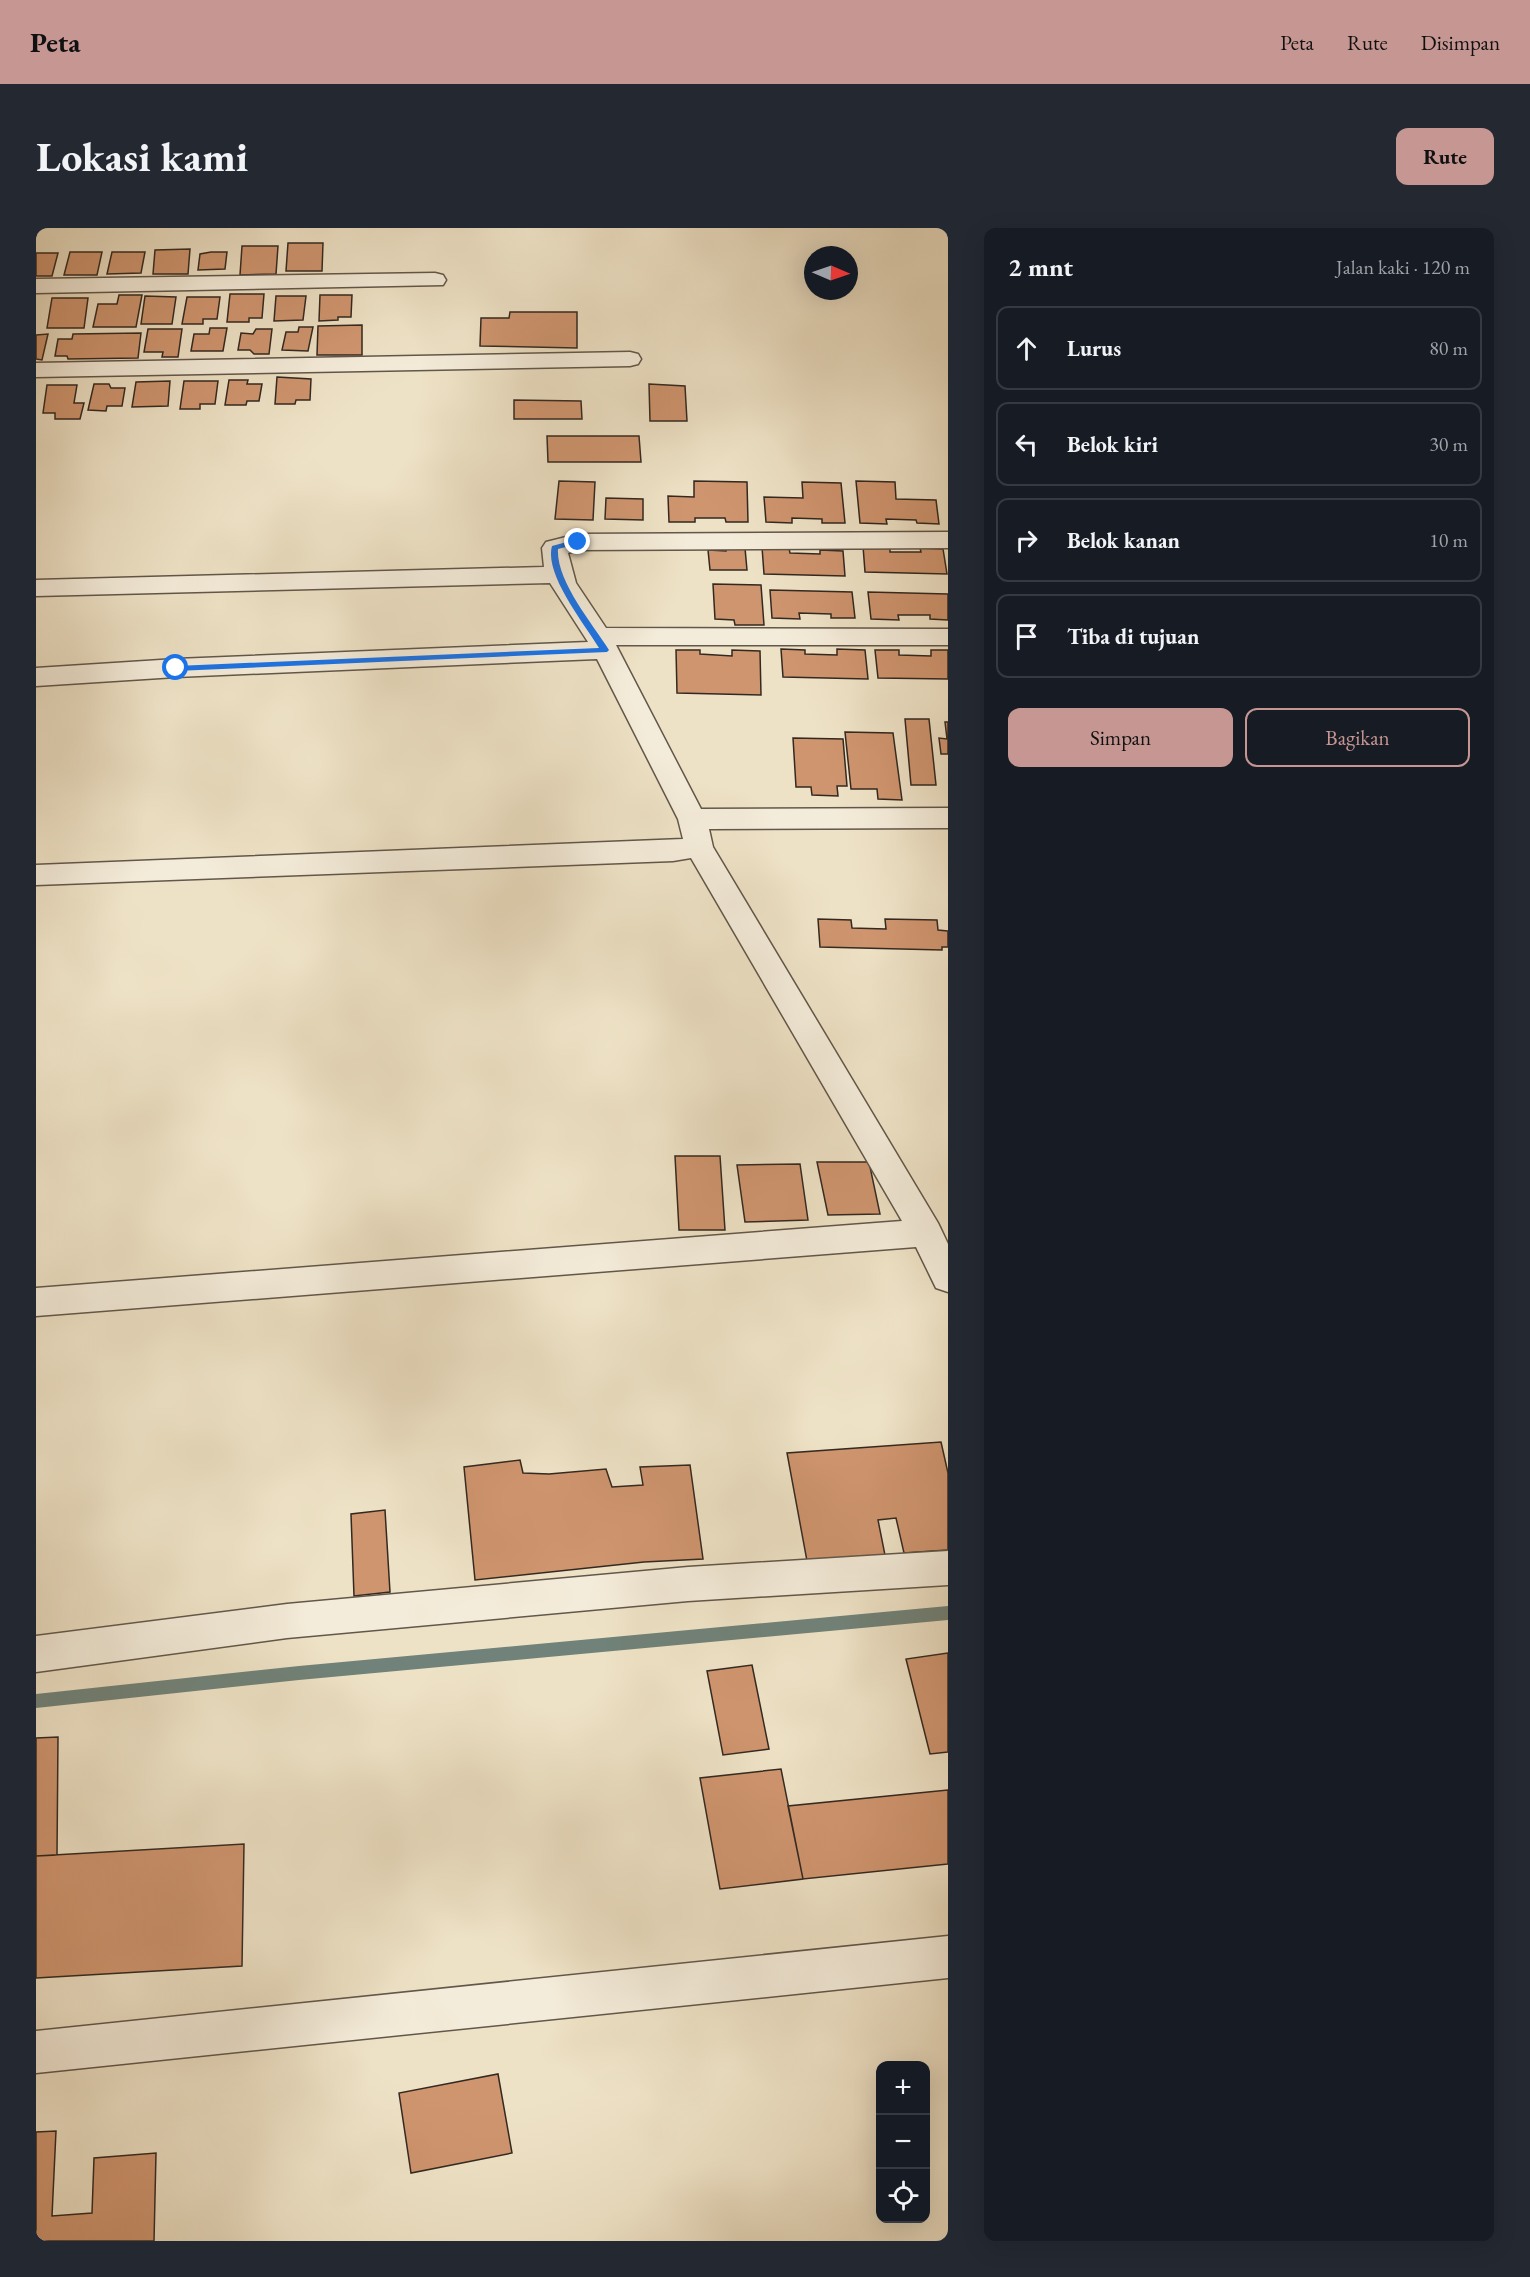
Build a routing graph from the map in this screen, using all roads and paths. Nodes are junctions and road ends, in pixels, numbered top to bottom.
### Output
1 (435, 280) dead end
2 (36, 286) edge
3 (630, 359) dead end
4 (36, 370) edge
5 (948, 540) edge
6 (558, 575) junction
7 (36, 588) edge
8 (948, 637) edge
9 (601, 643) junction
10 (36, 677) edge
11 (948, 818) edge
12 (695, 833) junction
13 (36, 874) edge
14 (926, 1233) junction
15 (948, 1278) edge
16 (36, 1302) edge
17 (948, 1568) edge
18 (36, 1654) edge
19 (948, 1957) edge
20 (36, 2052) edge

1 - 2 street
3 - 4 street
5 - 6 street
6 - 7 street
6 - 9 street
8 - 9 street
9 - 10 street
9 - 12 street
11 - 12 street
12 - 13 street
12 - 14 street
14 - 15 street
14 - 16 street
17 - 18 street
19 - 20 street

